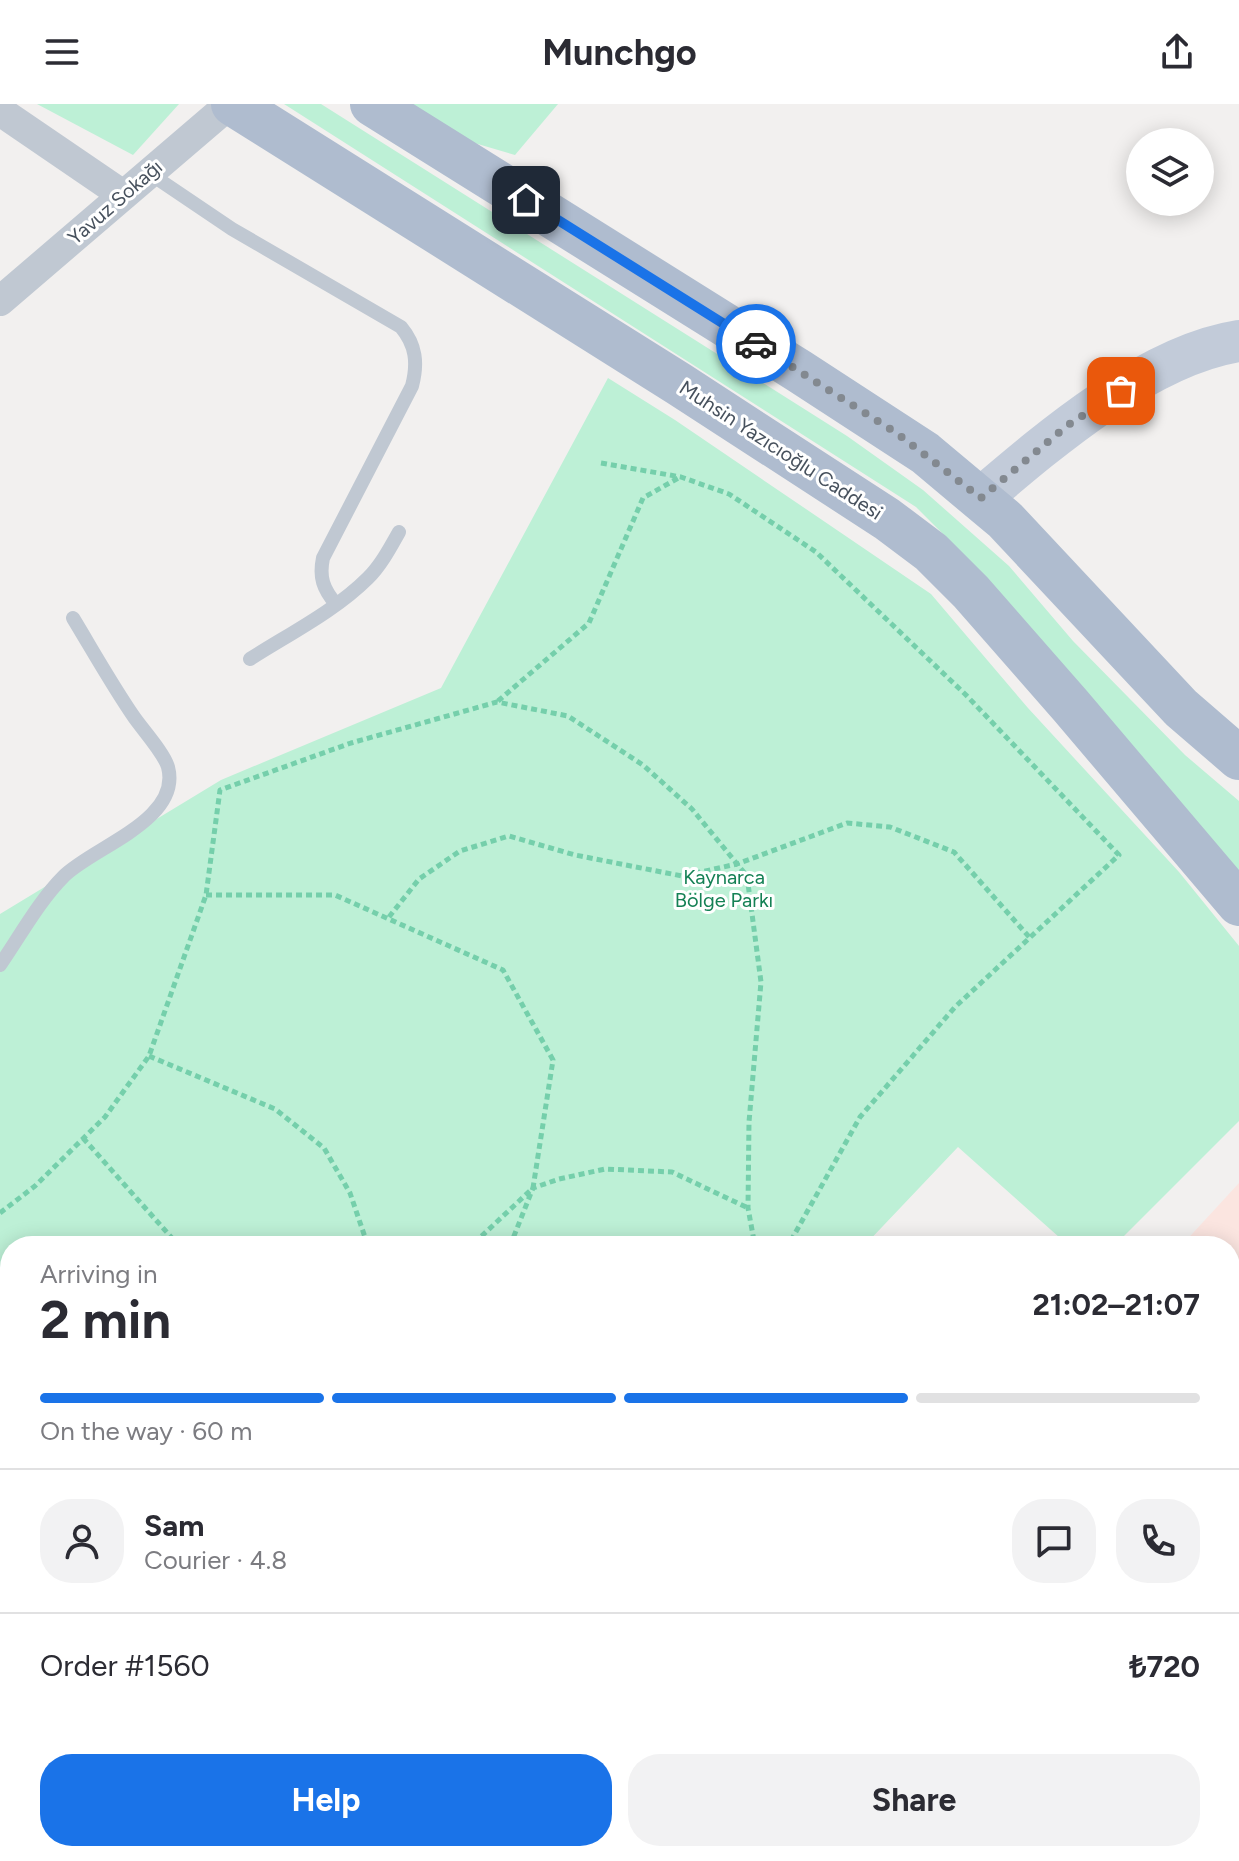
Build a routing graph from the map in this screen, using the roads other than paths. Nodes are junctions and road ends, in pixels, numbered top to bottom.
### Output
1 (231, 104) edge
2 (372, 104) edge
3 (0, 111) edge
4 (148, 173) junction
5 (123, 195) junction
6 (0, 301) edge
7 (1239, 341) edge
8 (981, 498) junction
9 (399, 532) dead end
10 (336, 604) junction
11 (73, 618) dead end
12 (250, 659) dead end
13 (1239, 758) edge
14 (1239, 904) edge
15 (0, 965) edge

1 - 4 street, Yavuz Sokağı
1 - 14 main road, Muhsin Yazıcıoğlu Caddesi
2 - 8 main road
3 - 5 street
4 - 5 street, Yavuz Sokağı
4 - 10 lane
5 - 6 street, Yavuz Sokağı
7 - 8 street
8 - 13 main road
9 - 10 lane
10 - 12 lane
11 - 15 lane

